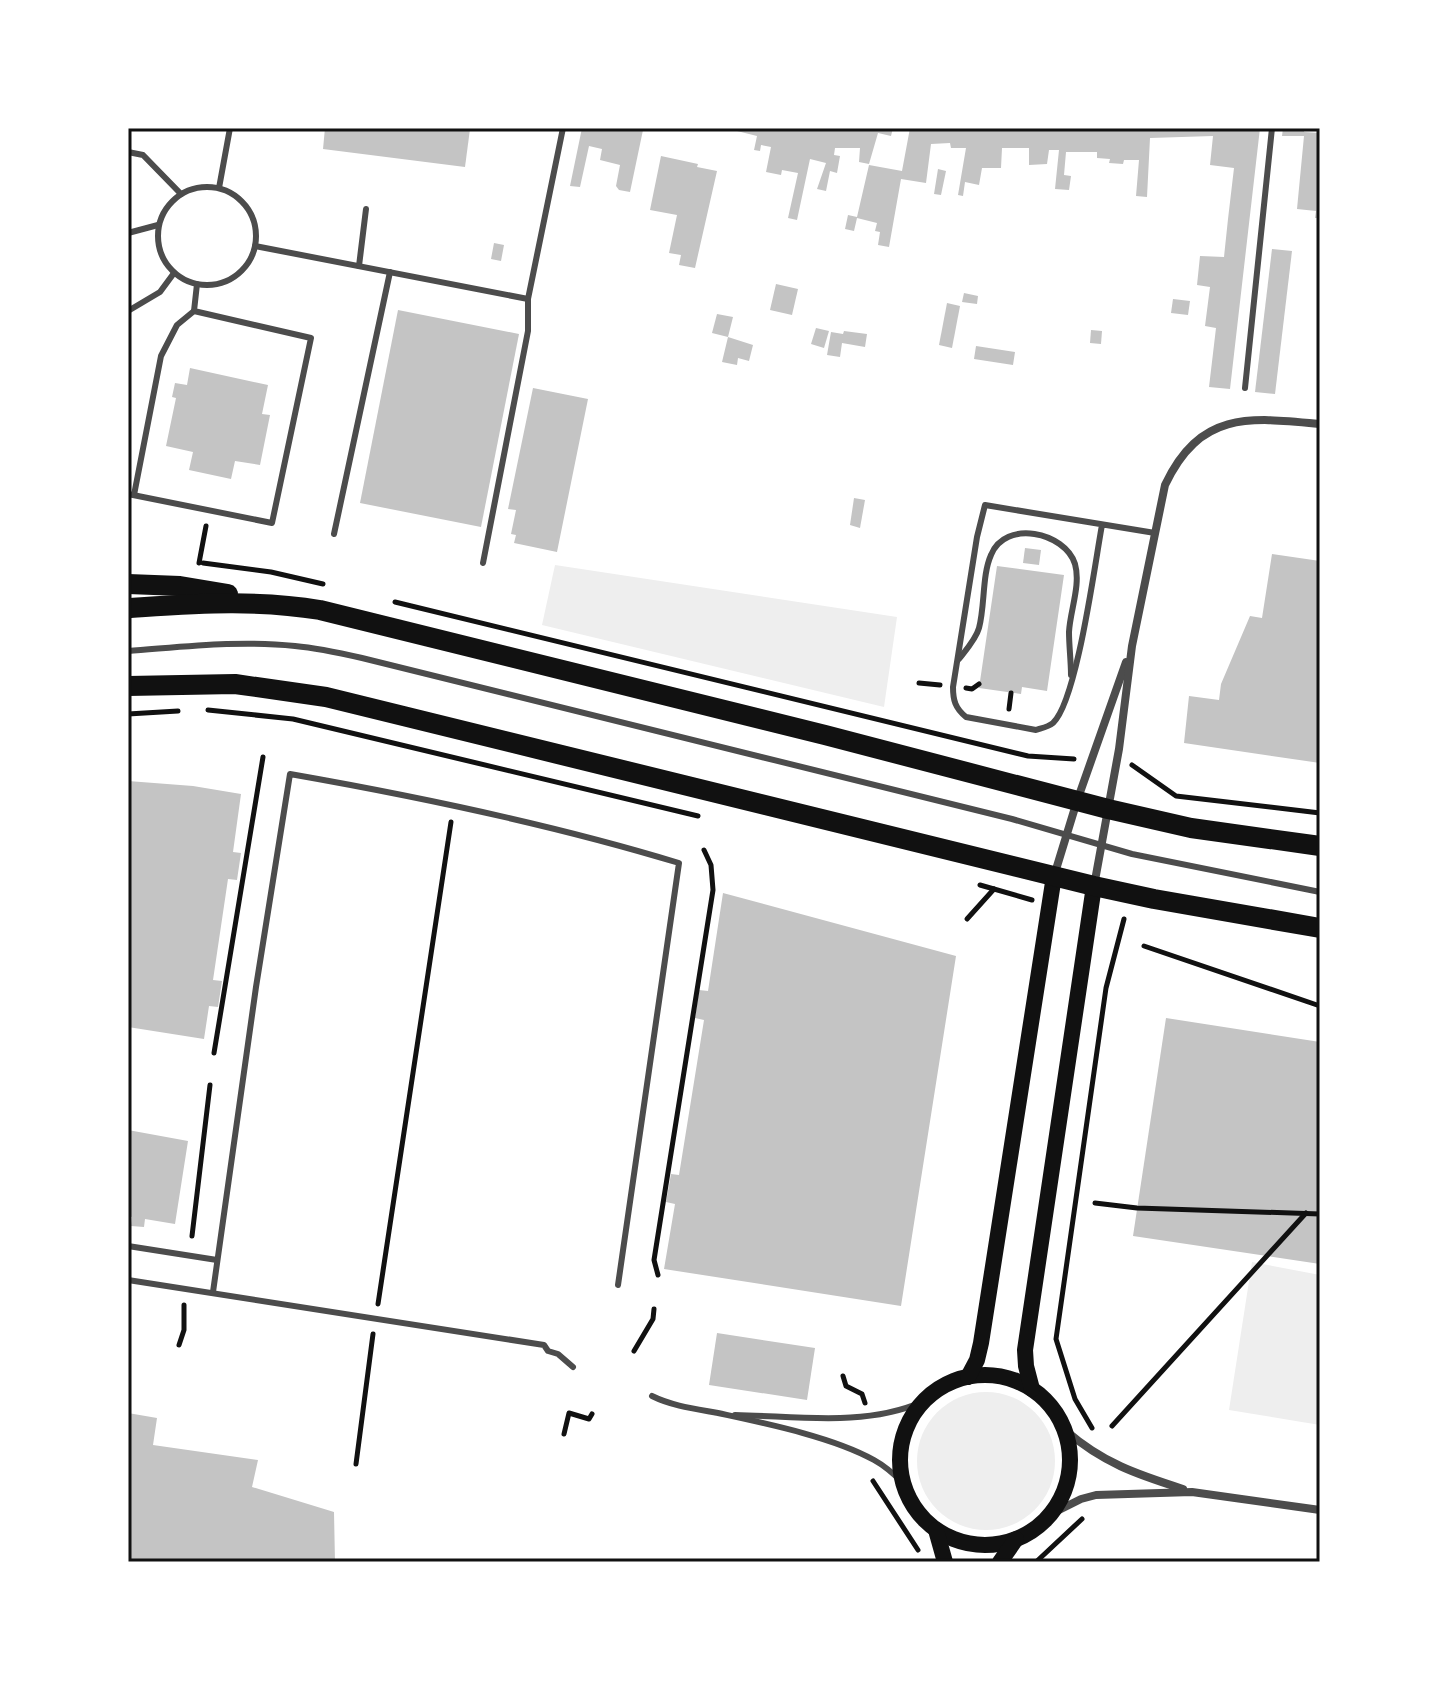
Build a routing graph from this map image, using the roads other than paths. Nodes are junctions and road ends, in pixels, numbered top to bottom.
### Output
1 (230, 128) edge
2 (563, 128) edge
3 (1272, 128) edge
4 (128, 152) edge
5 (219, 188) junction
6 (181, 194) junction
7 (366, 209) dead end
8 (158, 225) junction
9 (128, 233) edge
10 (255, 246) junction
11 (359, 266) junction
12 (390, 272) junction
13 (174, 273) junction
14 (197, 284) junction
15 (528, 299) junction
16 (128, 311) edge
17 (194, 311) junction
18 (1245, 388) dead end
19 (1320, 424) edge
20 (131, 495) edge
21 (1102, 525) junction
22 (1155, 533) junction
23 (334, 534) dead end
24 (483, 563) dead end
25 (128, 584) edge
26 (276, 603) junction
27 (128, 608) edge
28 (1132, 646) junction
29 (128, 651) edge
30 (957, 662) junction
31 (1072, 679) junction
32 (128, 686) edge
33 (1077, 801) junction
34 (1108, 809) junction
35 (1066, 835) junction
36 (1101, 846) junction
37 (1320, 846) edge
38 (1054, 876) junction
39 (1094, 886) junction
40 (1320, 892) edge
41 (1320, 928) edge
42 (128, 1246) edge
43 (217, 1260) junction
44 (128, 1280) edge
45 (618, 1285) dead end
46 (213, 1292) junction
47 (573, 1367) dead end
48 (968, 1377) junction
49 (1032, 1389) junction
50 (652, 1396) dead end
51 (922, 1402) junction
52 (723, 1414) junction
53 (1065, 1430) junction
54 (903, 1483) junction
55 (1192, 1492) junction
56 (1320, 1510) edge
57 (1051, 1514) junction
58 (936, 1530) junction
59 (1016, 1539) junction
60 (945, 1562) edge
61 (1000, 1562) edge

1 - 5 lane
2 - 15 lane
3 - 18 lane
4 - 6 lane
5 - 6 lane
5 - 10 lane
6 - 8 lane
7 - 11 lane
8 - 9 lane
8 - 13 lane
10 - 11 lane
10 - 14 lane
11 - 12 lane
12 - 15 lane
12 - 23 lane
13 - 14 lane
13 - 16 lane
14 - 17 lane
15 - 24 lane
17 - 20 lane
17 - 20 lane
19 - 22 street
21 - 22 lane
21 - 30 lane
21 - 31 lane
22 - 28 street
25 - 26 main road
26 - 27 main road
26 - 33 main road
28 - 33 street
28 - 34 street
29 - 35 lane
30 - 31 lane
30 - 31 lane
32 - 38 main road
33 - 34 main road
33 - 35 street
34 - 36 street
34 - 37 main road
35 - 36 lane
35 - 38 street
36 - 39 street
36 - 40 lane
38 - 39 main road
38 - 48 main road
39 - 41 main road
39 - 49 main road
42 - 43 lane
43 - 45 lane
43 - 46 lane
44 - 46 lane
46 - 47 lane
48 - 49 main road
48 - 51 main road
49 - 53 main road
50 - 52 lane
51 - 52 lane
51 - 54 main road
52 - 54 lane
53 - 55 street
53 - 57 main road
54 - 58 main road
55 - 56 street
55 - 57 street
57 - 59 main road
58 - 59 main road
58 - 60 main road
59 - 61 main road

